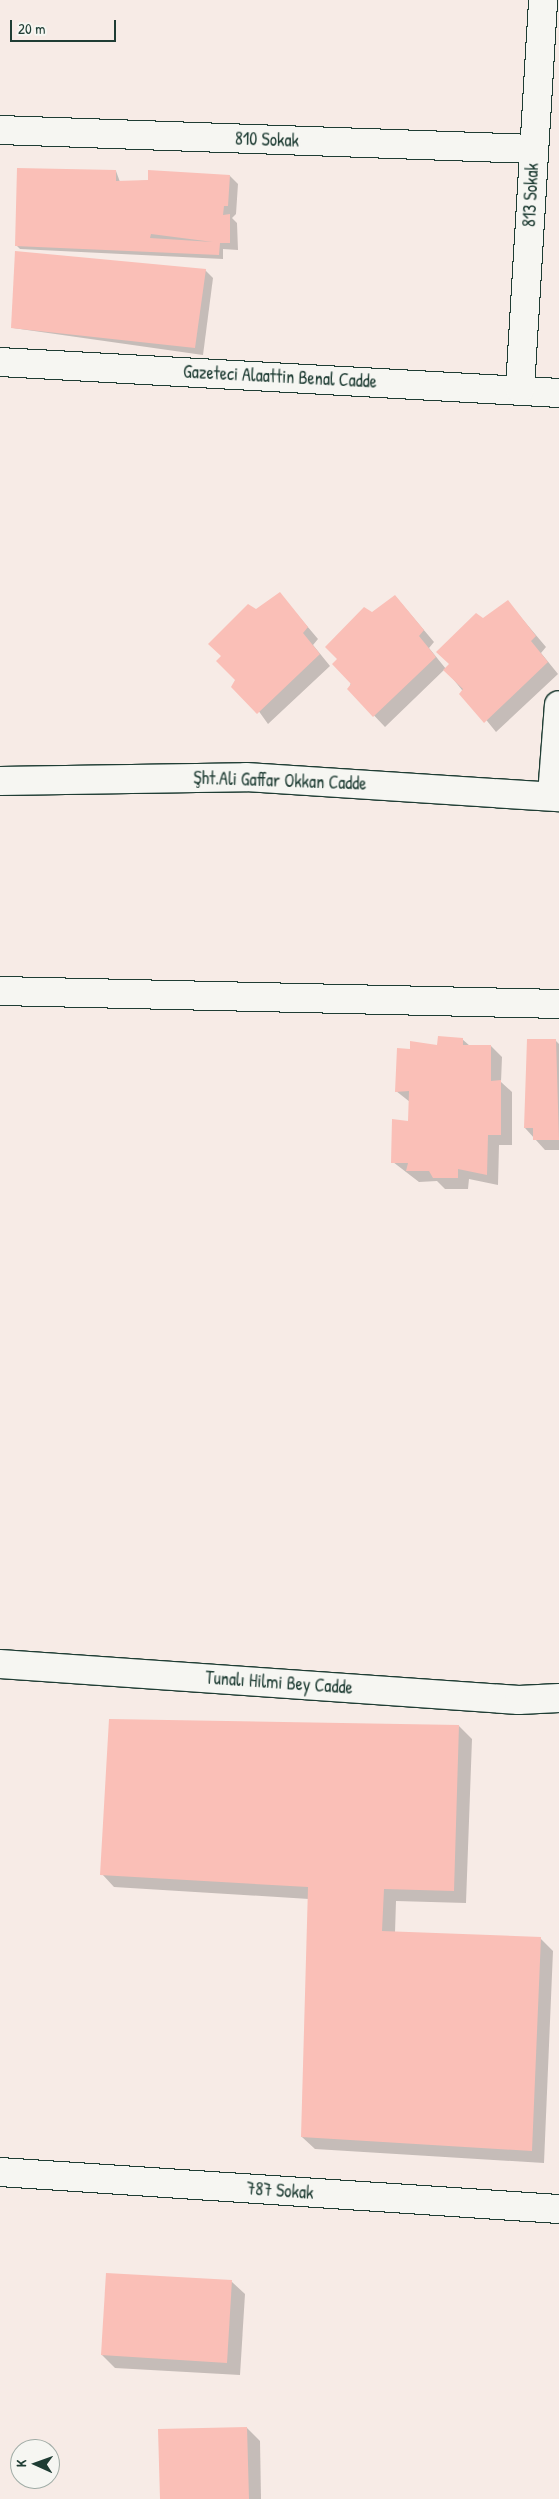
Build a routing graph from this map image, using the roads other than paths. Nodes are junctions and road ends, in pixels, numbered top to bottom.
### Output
1 (543, 0) edge
2 (0, 130) edge
3 (534, 149) junction
4 (0, 362) edge
5 (520, 389) junction
6 (559, 393) edge
7 (559, 705) edge
8 (0, 781) edge
9 (556, 796) edge
10 (0, 991) edge
11 (559, 1004) edge
12 (0, 1664) edge
13 (559, 1698) edge
14 (0, 2172) edge
15 (559, 2209) edge

1 - 3 street, 813 Sokak
2 - 3 street, 810 Sokak
3 - 5 street, 813 Sokak
4 - 5 street, Gazeteci Alaattin Benal Cadde
5 - 6 street, Gazeteci Alaattin Benal Cadde
7 - 9 street
8 - 9 street, Şht.Ali Gaffar Okkan Cadde
10 - 11 street
12 - 13 street, Tunalı Hilmi Bey Cadde
14 - 15 street, 787 Sokak

